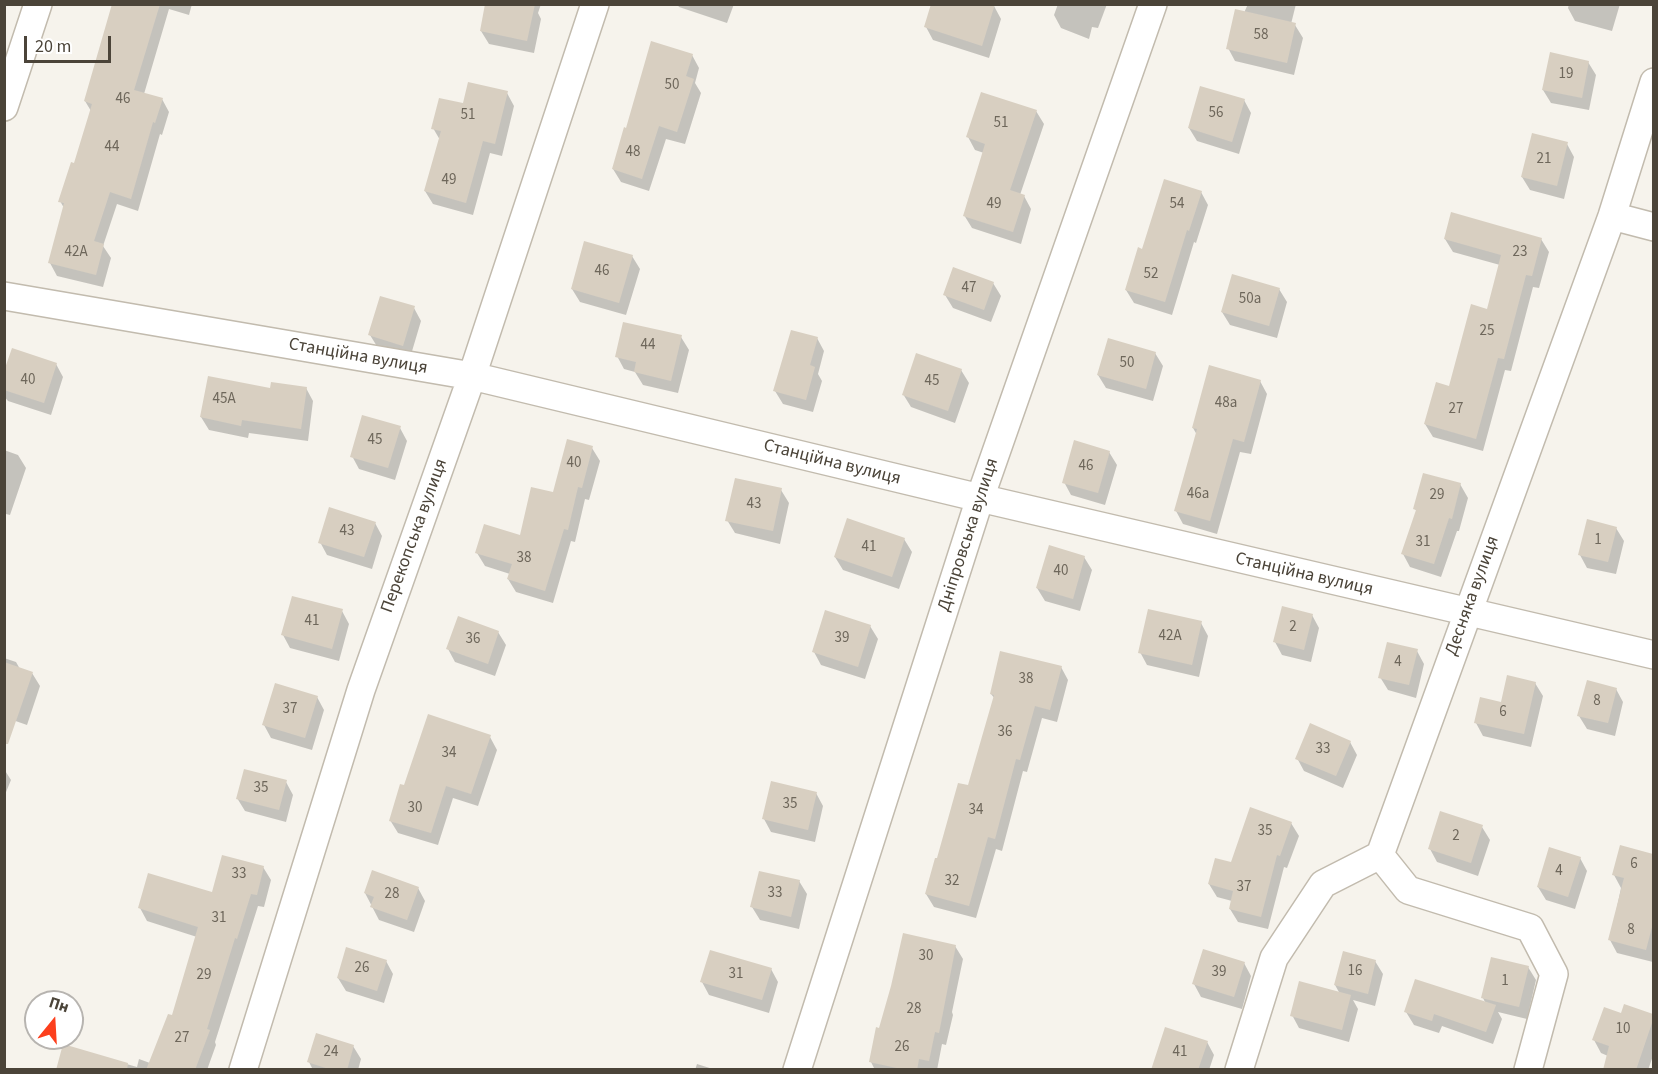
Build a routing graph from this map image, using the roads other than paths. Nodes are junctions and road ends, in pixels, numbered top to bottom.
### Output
1 (38, 4) edge
2 (595, 4) edge
3 (1153, 4) edge
4 (1653, 82) edge
5 (4, 107) edge
6 (1612, 216) junction
7 (1653, 227) edge
8 (4, 296) edge
9 (472, 376) junction
10 (980, 498) junction
11 (1466, 613) junction
12 (1653, 655) edge
13 (1380, 855) junction
14 (243, 1070) edge
15 (797, 1070) edge
16 (1239, 1070) edge
17 (1528, 1070) edge

1 - 5 street
2 - 9 street, Перекопська вулиця
3 - 10 street, Дніпровська вулиця
4 - 6 street, Десняка вулиця
6 - 7 street
6 - 11 street, Десняка вулиця
8 - 9 street, Станційна вулиця
9 - 10 street, Станційна вулиця
9 - 14 street, Перекопська вулиця
10 - 11 street, Станційна вулиця
10 - 15 street, Дніпровська вулиця
11 - 12 street, Станційна вулиця
11 - 13 street, Десняка вулиця
13 - 16 street
13 - 17 street

